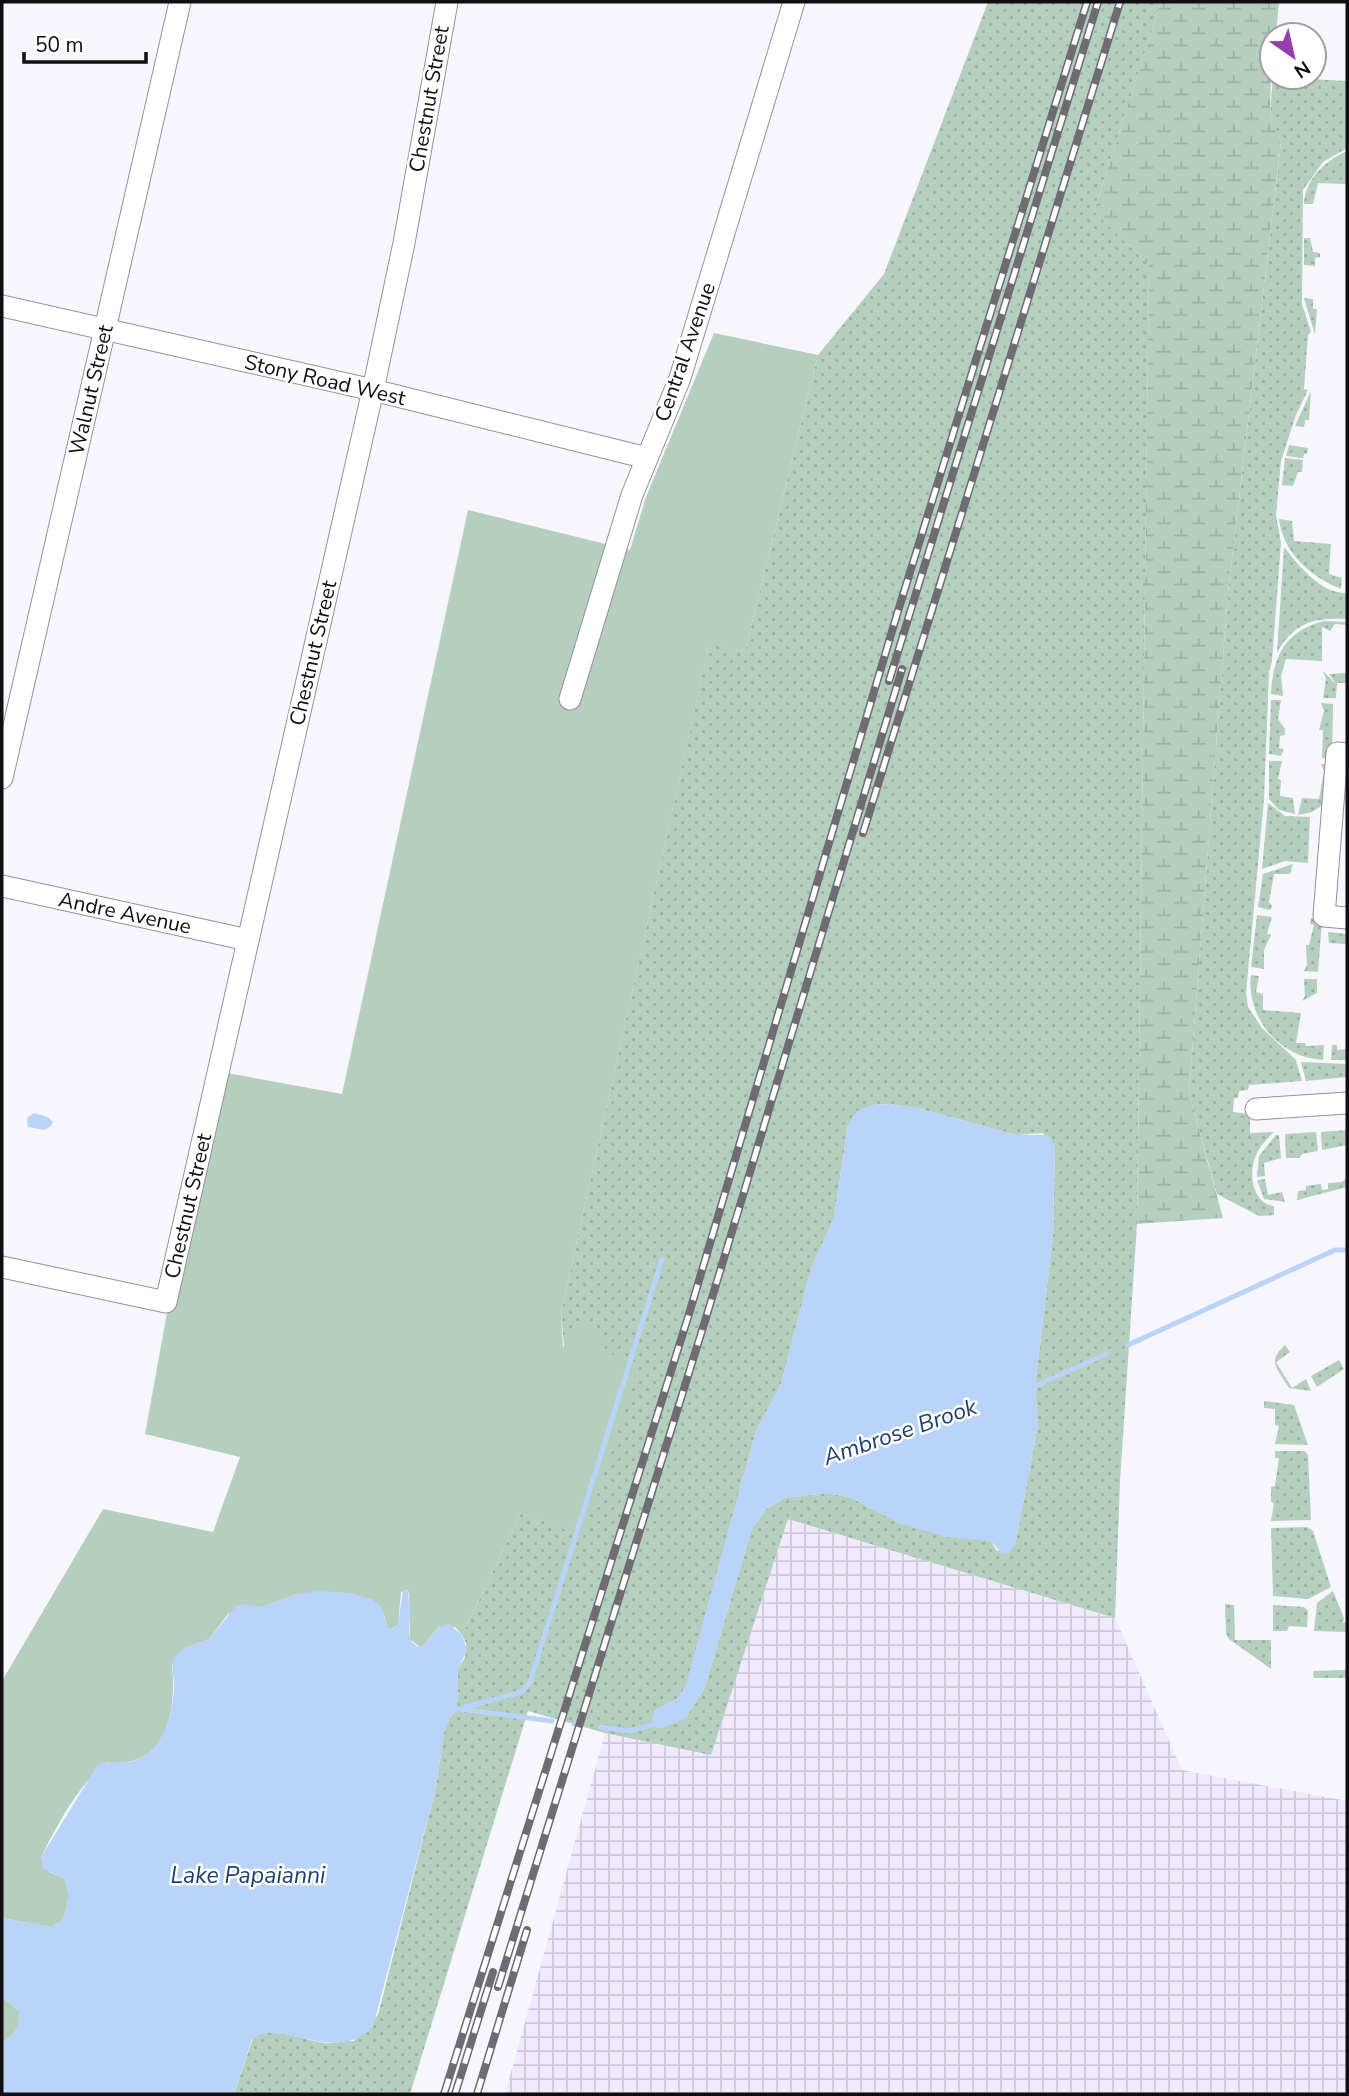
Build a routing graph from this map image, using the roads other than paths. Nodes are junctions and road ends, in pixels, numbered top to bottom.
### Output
1 (180, 2) edge
2 (447, 2) edge
3 (794, 2) edge
4 (2, 306) edge
5 (104, 330) junction
6 (373, 390) junction
7 (647, 458) junction
8 (570, 699) dead end
9 (1347, 754) edge
10 (2, 778) edge
11 (2, 886) edge
12 (1347, 918) edge
13 (248, 940) junction
14 (1347, 1103) edge
15 (1256, 1109) dead end
16 (2, 1267) edge

1 - 5 street, Walnut Street
2 - 6 street, Chestnut Street
3 - 7 street, Central Avenue
4 - 5 street, Stony Road West
5 - 6 street, Stony Road West
5 - 10 street, Walnut Street
6 - 7 street, Stony Road West
6 - 13 street, Chestnut Street
7 - 8 street, Central Avenue
9 - 12 street
11 - 13 street, Andre Avenue
13 - 16 street, Chestnut Street
14 - 15 street

